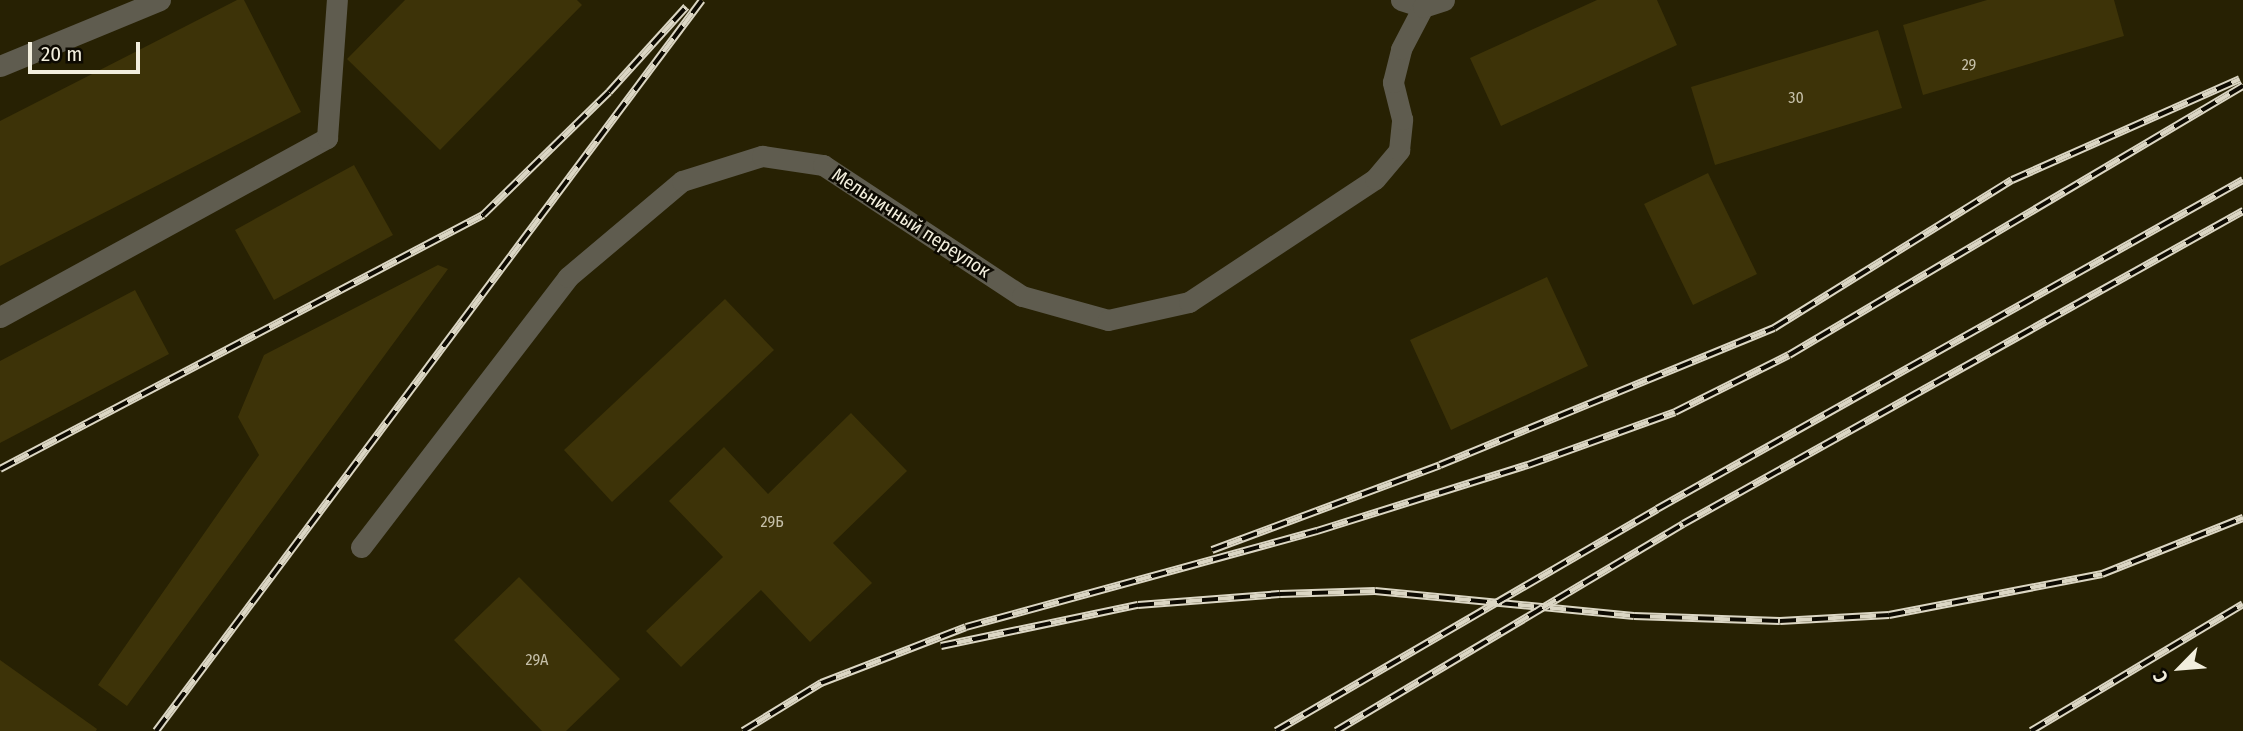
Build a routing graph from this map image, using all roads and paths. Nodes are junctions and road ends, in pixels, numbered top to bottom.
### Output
1 (160, 0) edge
2 (337, 0) edge
3 (1401, 0) edge
4 (1444, 0) edge
5 (1423, 7) junction
6 (0, 66) edge
7 (0, 317) edge
8 (361, 547) dead end

1 - 6 street
2 - 7 street
3 - 5 street
4 - 5 street
5 - 8 street, Мельничный переулок

